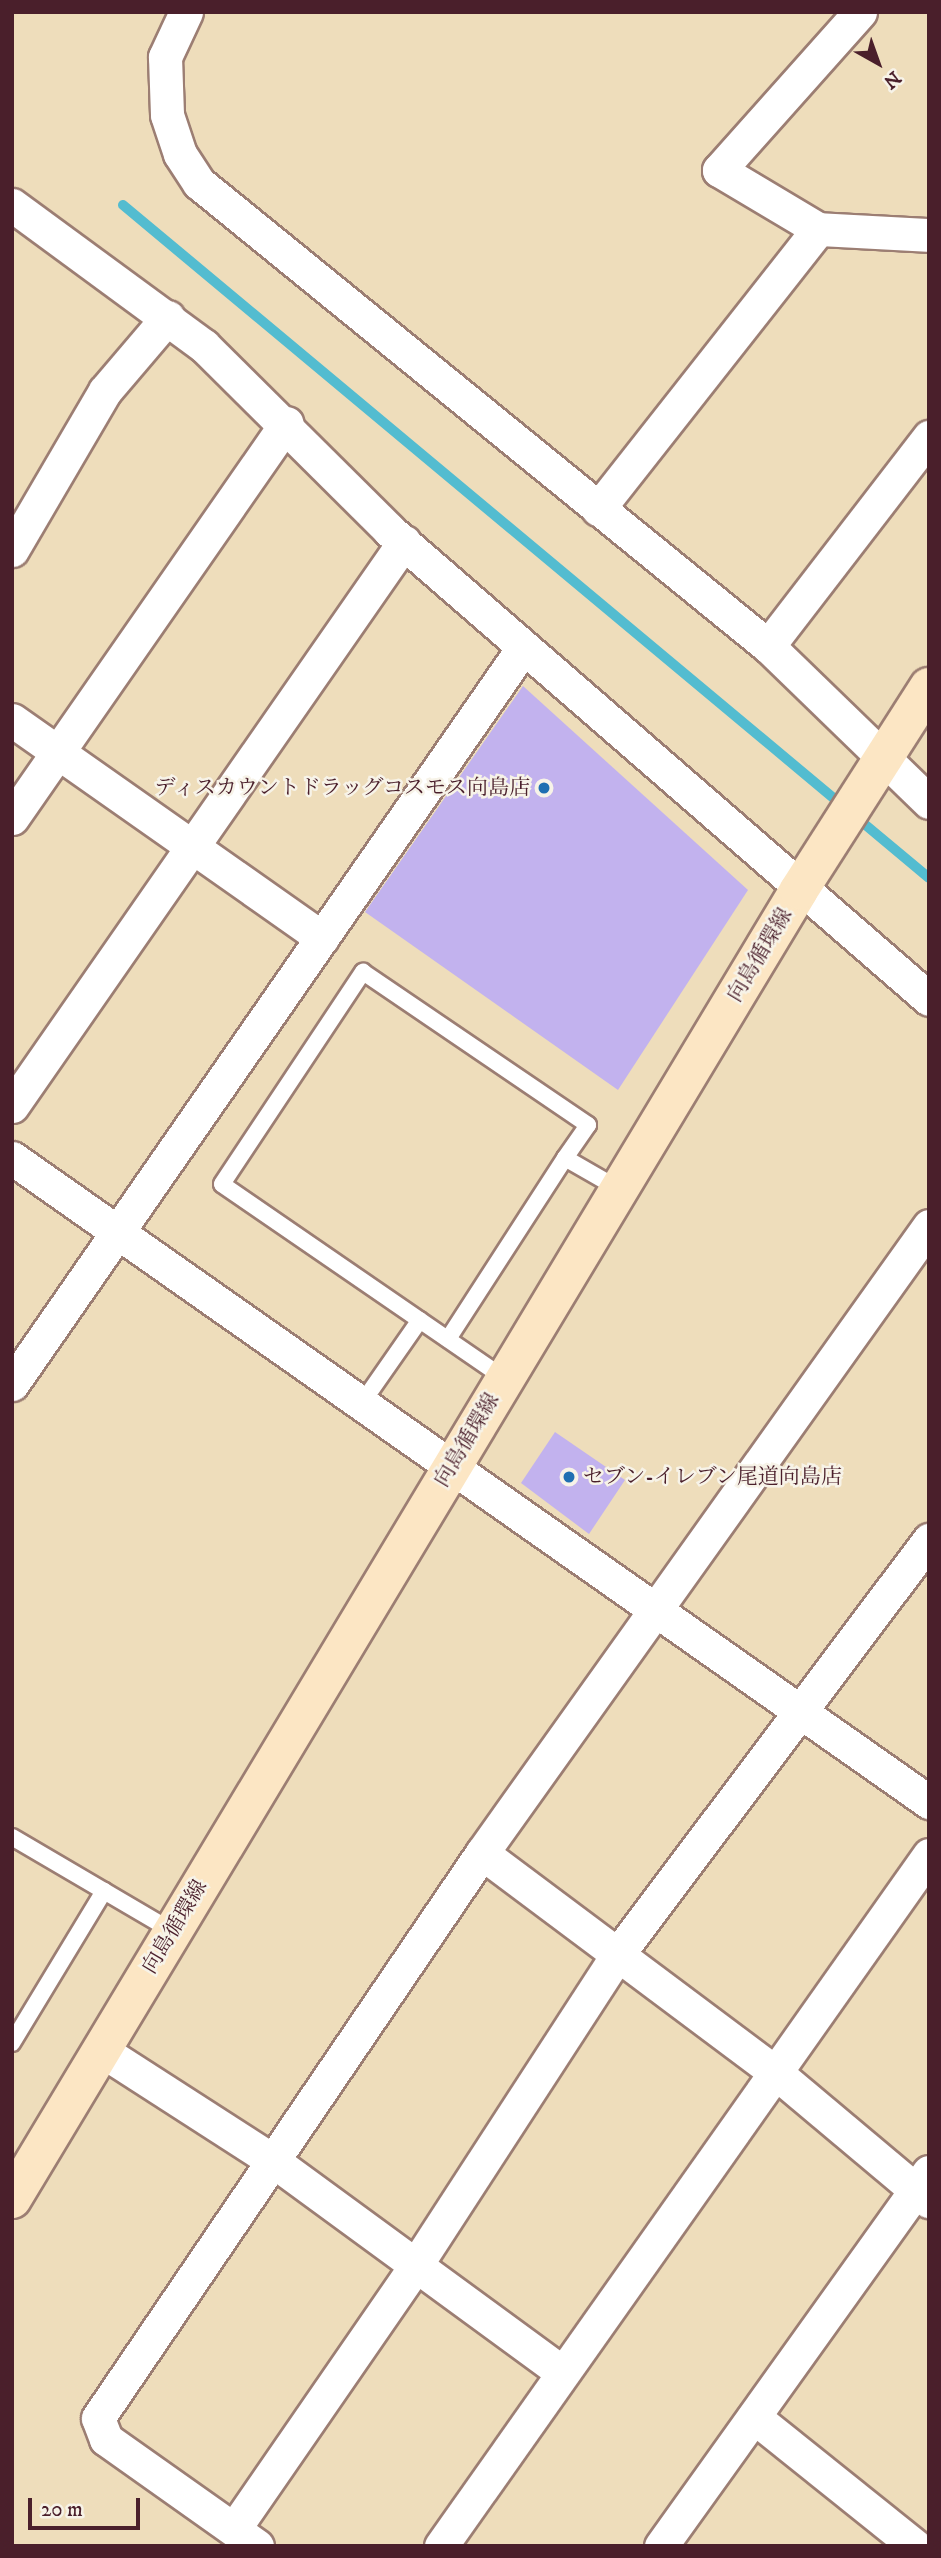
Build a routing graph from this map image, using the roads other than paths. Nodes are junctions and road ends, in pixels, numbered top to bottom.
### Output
1 (186, 12) edge
2 (860, 12) edge
3 (12, 205) edge
4 (818, 229) junction
5 (929, 235) edge
6 (167, 317) junction
7 (288, 423) junction
8 (929, 437) edge
9 (598, 509) junction
10 (404, 542) junction
11 (12, 551) edge
12 (768, 646) junction
13 (523, 648) junction
14 (929, 687) edge
15 (12, 720) edge
16 (57, 753) junction
17 (881, 765) junction
18 (929, 802) edge
19 (12, 818) edge
20 (192, 847) junction
21 (806, 880) junction
22 (322, 938) junction
23 (929, 999) edge
24 (12, 1106) edge
25 (12, 1158) edge
26 (565, 1158) junction
27 (619, 1189) junction
28 (929, 1226) edge
29 (118, 1232) junction
30 (420, 1320) junction
31 (449, 1339) junction
32 (504, 1378) junction
33 (12, 1384) edge
34 (362, 1403) junction
35 (451, 1466) junction
36 (929, 1540) edge
37 (658, 1612) junction
38 (804, 1714) junction
39 (929, 1802) edge
40 (12, 1838) edge
41 (482, 1853) junction
42 (929, 1855) edge
43 (104, 1891) junction
44 (172, 1931) junction
45 (618, 1954) junction
46 (12, 2043) edge
47 (101, 2050) junction
48 (775, 2072) junction
49 (272, 2160) junction
50 (924, 2188) edge
51 (12, 2199) edge
52 (416, 2265) junction
53 (562, 2372) junction
54 (754, 2417) junction
55 (246, 2538) edge
56 (454, 2541) edge
57 (661, 2546) edge
58 (915, 2546) edge

1 - 9 street
2 - 4 street
3 - 6 street
4 - 5 street
4 - 9 street
6 - 7 street
6 - 11 street
7 - 10 street
7 - 16 street
8 - 12 street
9 - 12 street
10 - 13 street
10 - 20 street
12 - 17 street
13 - 21 street
13 - 22 street
14 - 17 main road, 向島循環線
15 - 16 street
16 - 19 street
16 - 20 street
17 - 18 street
17 - 21 main road, 向島循環線
20 - 22 street
20 - 24 street
21 - 23 street
21 - 27 main road, 向島循環線
22 - 29 street
25 - 29 street
26 - 27 lane
26 - 30 lane
26 - 31 lane
27 - 32 main road, 向島循環線
28 - 37 street
29 - 33 street
29 - 34 street
30 - 31 lane
30 - 34 lane
31 - 32 lane
32 - 35 main road, 向島循環線
34 - 35 street
35 - 37 street
35 - 44 main road, 向島循環線
36 - 38 street
37 - 38 street
37 - 41 street
38 - 39 street
38 - 45 street
40 - 43 lane
41 - 45 street
41 - 49 street
42 - 48 street
43 - 44 lane
43 - 46 lane
44 - 47 main road, 向島循環線
45 - 48 street
45 - 52 street
47 - 49 street
47 - 51 main road, 向島循環線
48 - 50 street
48 - 53 street
49 - 52 street
49 - 55 street
50 - 54 street
52 - 53 street
52 - 55 street
53 - 56 street
54 - 57 street
54 - 58 street

